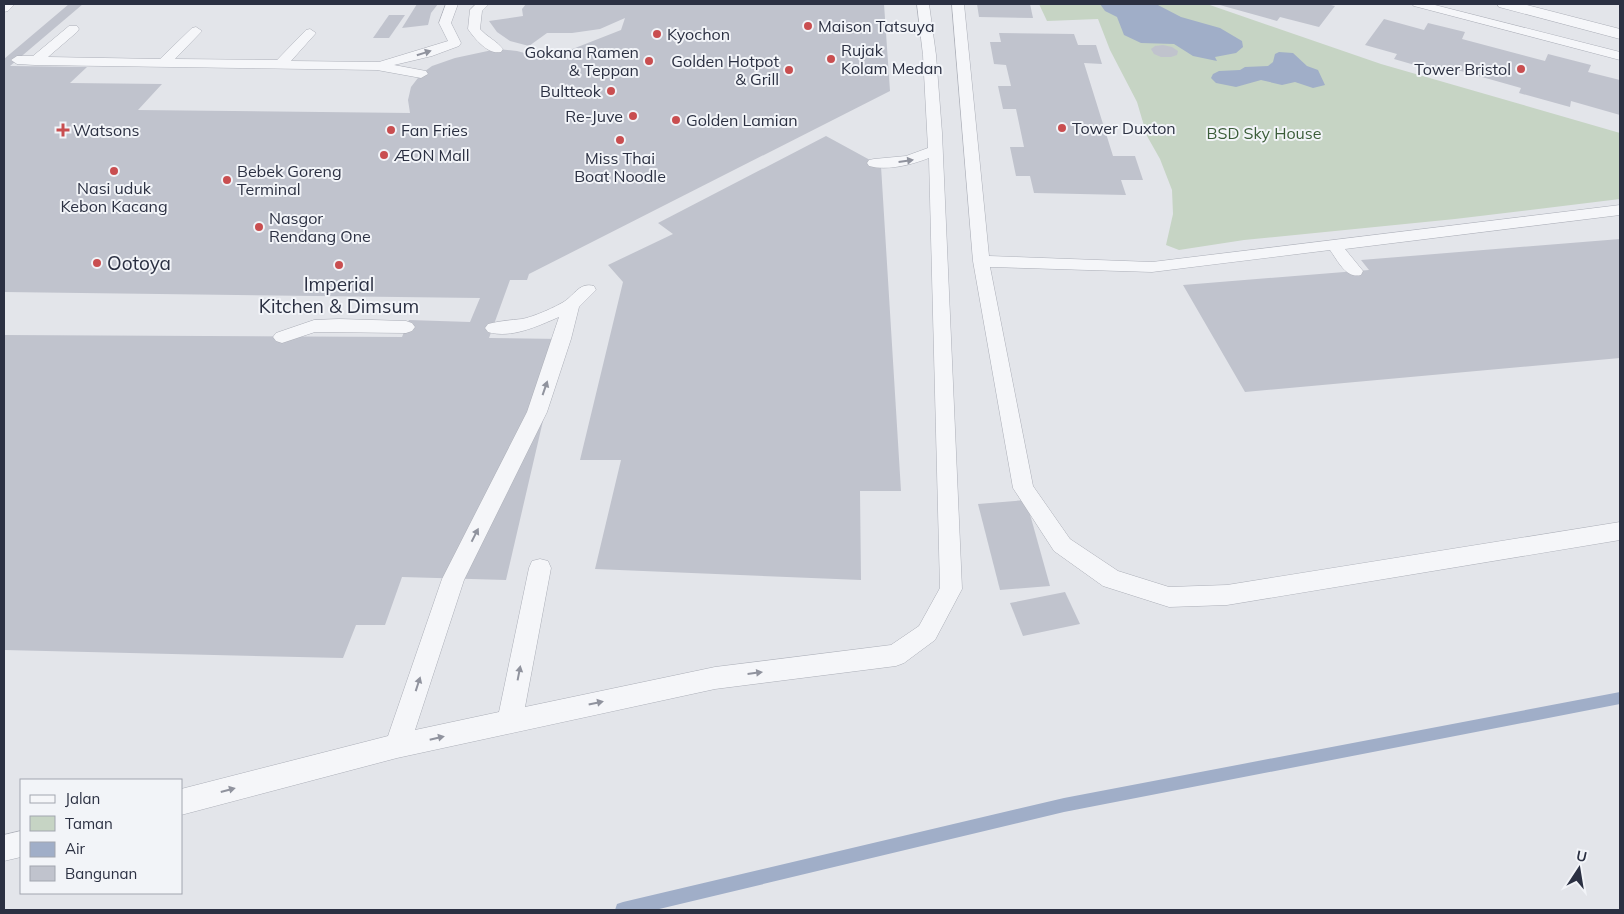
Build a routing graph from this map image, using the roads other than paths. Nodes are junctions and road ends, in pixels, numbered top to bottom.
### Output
1 (9, 4) edge
2 (452, 4) edge
3 (483, 4) edge
4 (922, 4) edge
5 (958, 4) edge
6 (1418, 4) edge
7 (1505, 4) edge
8 (1549, 4) edge
9 (4, 8) edge
10 (1620, 22) edge
11 (73, 29) dead end
12 (196, 31) dead end
13 (310, 33) dead end
14 (1620, 34) edge
15 (480, 38) junction
16 (455, 42) junction
17 (497, 49) dead end
18 (1620, 56) edge
19 (17, 60) dead end
20 (35, 60) junction
21 (165, 62) junction
22 (281, 64) junction
23 (377, 66) junction
24 (422, 74) dead end
25 (935, 150) junction
26 (874, 163) dead end
27 (1620, 210) edge
28 (1333, 244) junction
29 (981, 261) junction
30 (1355, 271) dead end
31 (406, 327) dead end
32 (494, 328) dead end
33 (282, 337) dead end
34 (1620, 531) edge
35 (540, 568) dead end
36 (510, 721) junction
37 (397, 746) junction
38 (182, 802) edge
39 (20, 844) edge
40 (4, 848) edge

1 - 9 lane
2 - 16 lane
3 - 15 lane
4 - 25 lane
5 - 29 lane
6 - 18 lane
7 - 14 street
8 - 10 street
11 - 20 lane
12 - 21 lane
13 - 22 lane
15 - 16 lane
15 - 17 lane
23 -> 16 lane
19 - 20 lane
20 - 21 lane
21 - 22 lane
22 - 23 lane
23 - 24 lane
26 -> 25 lane
36 -> 25 lane
27 - 28 lane
28 - 29 lane
28 - 30 lane
29 - 34 lane
31 - 33 lane
37 -> 32 lane
36 -> 35 lane
37 -> 36 lane
38 -> 37 lane
39 - 40 lane

